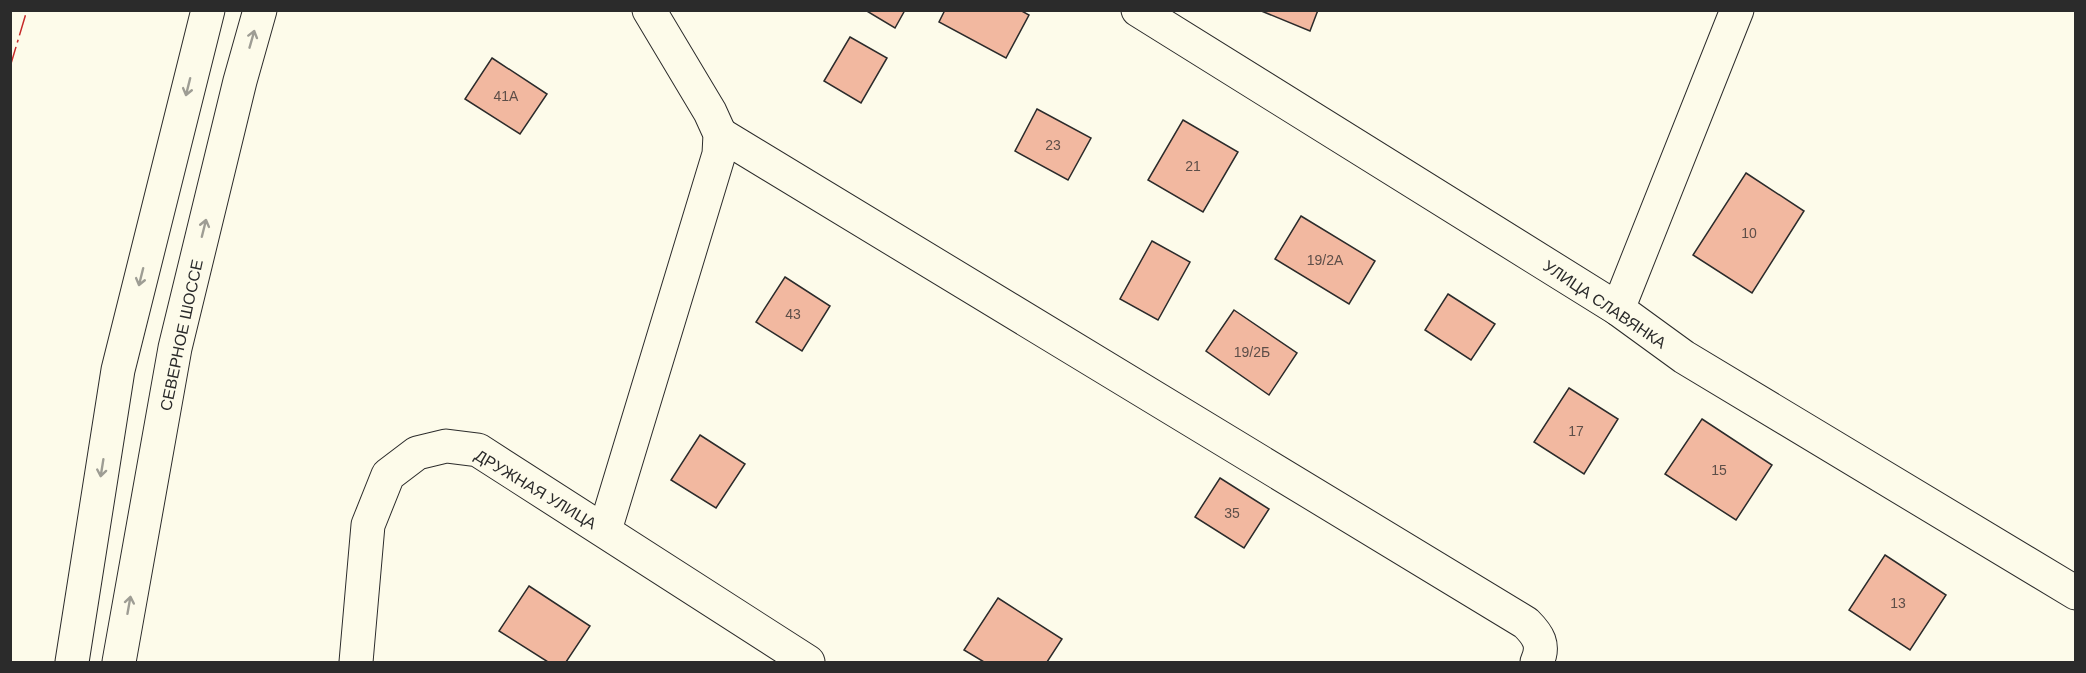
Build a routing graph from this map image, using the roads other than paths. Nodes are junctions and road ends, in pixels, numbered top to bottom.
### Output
1 (208, 10) edge
2 (260, 10) edge
3 (649, 10) edge
4 (1138, 10) edge
5 (1737, 10) edge
6 (720, 134) junction
7 (1618, 309) junction
8 (605, 530) junction
9 (2076, 592) edge
10 (72, 663) edge
11 (119, 663) edge
12 (356, 663) edge
13 (808, 663) edge
14 (1537, 663) edge

1 -> 10 street
11 -> 2 street, СЕВЕРНОЕ ШОССЕ
3 - 6 street
4 - 7 street, УЛИЦА СЛАВЯНКА
5 - 7 street
6 - 8 street
6 - 14 street
7 - 9 street, УЛИЦА СЛАВЯНКА
8 - 12 street, ДРУЖНАЯ УЛИЦА
8 - 13 street, ДРУЖНАЯ УЛИЦА

